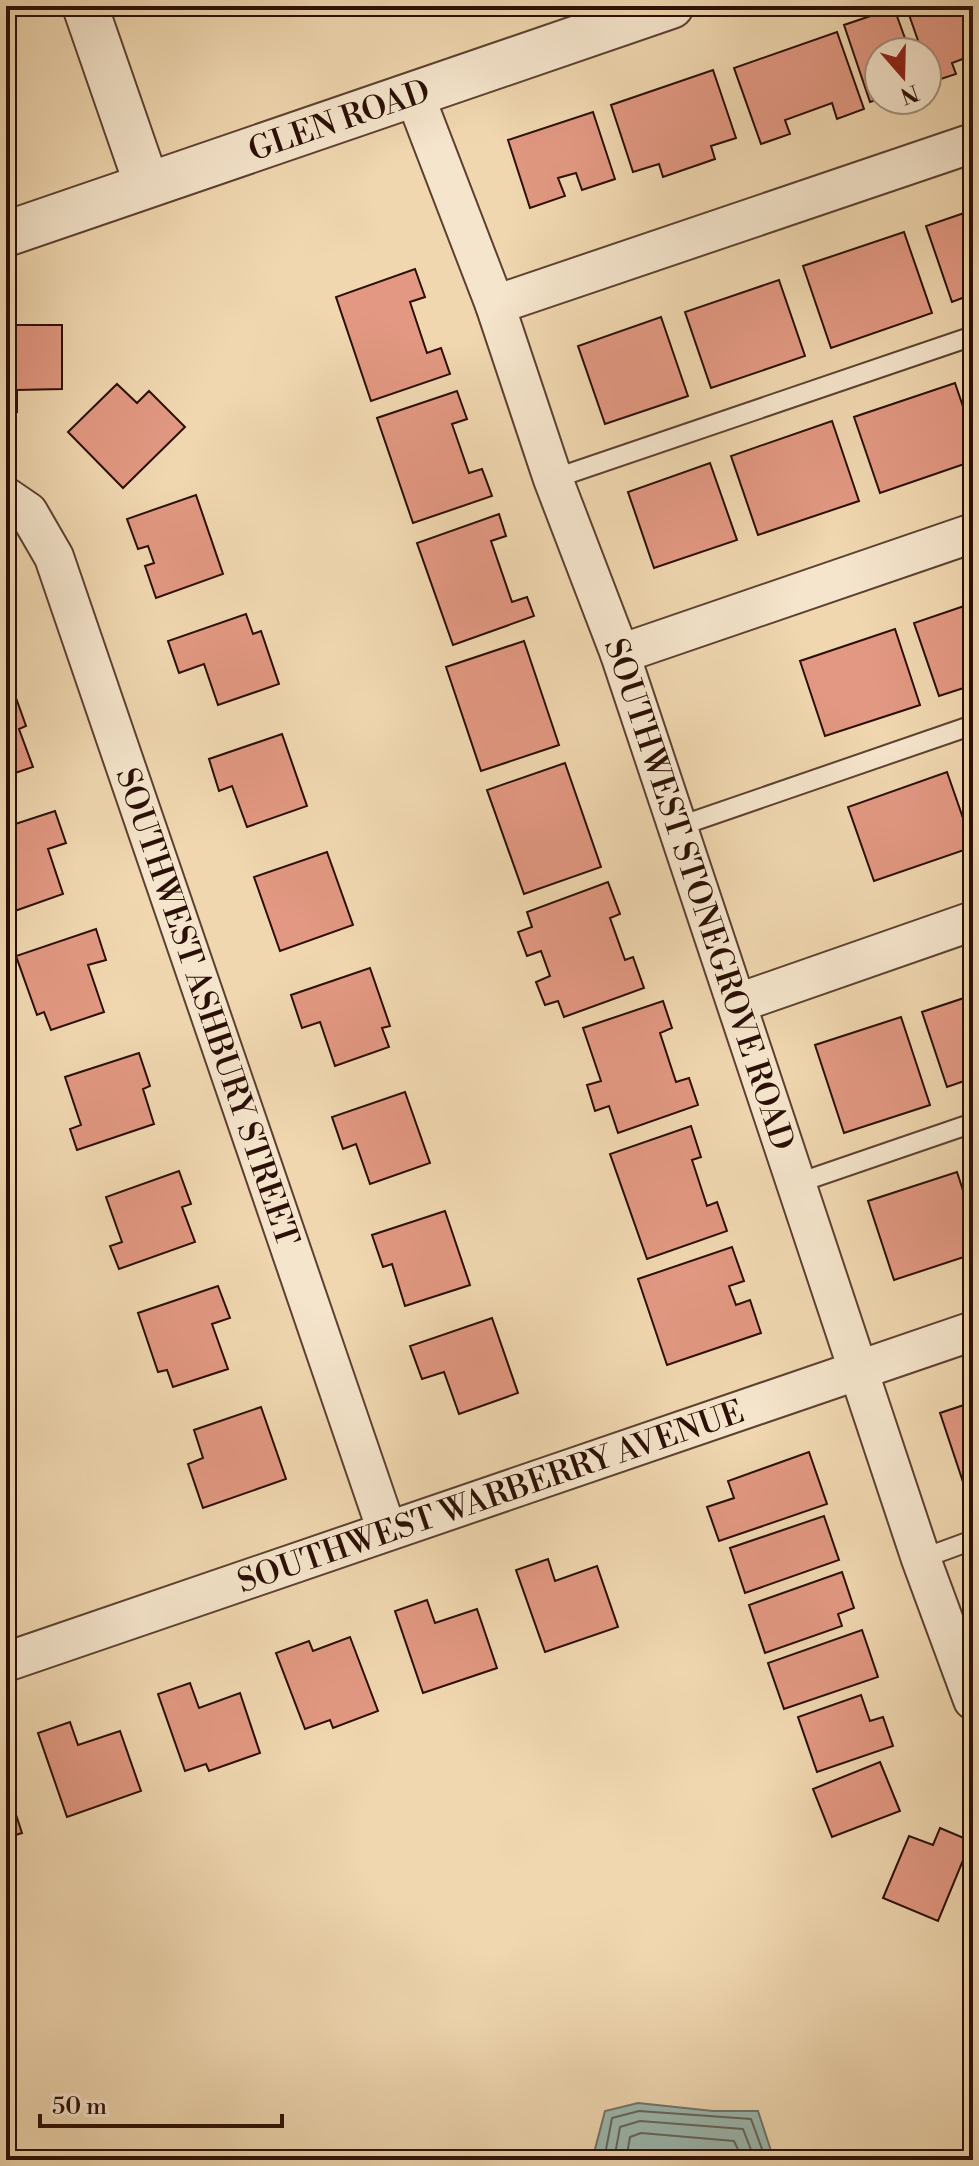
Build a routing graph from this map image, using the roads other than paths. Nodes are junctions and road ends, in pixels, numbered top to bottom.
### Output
1 (85, 6) edge
2 (671, 6) edge
3 (414, 94) junction
4 (973, 143) edge
5 (147, 185) junction
6 (6, 234) edge
7 (495, 305) junction
8 (973, 336) edge
9 (553, 479) junction
10 (7, 497) edge
11 (973, 533) edge
12 (620, 654) junction
13 (973, 725) edge
14 (677, 827) junction
15 (973, 921) edge
16 (738, 1003) junction
17 (973, 1123) edge
18 (798, 1183) junction
19 (973, 1331) edge
20 (859, 1369) junction
21 (387, 1531) junction
22 (973, 1540) edge
23 (921, 1559) junction
24 (6, 1662) edge
25 (973, 1700) edge

1 - 5 street
2 - 3 street, GLEN ROAD
3 - 5 street, GLEN ROAD
3 - 7 street, SOUTHWEST STONEGROVE ROAD
4 - 7 street
5 - 6 street, GLEN ROAD
7 - 9 street, SOUTHWEST STONEGROVE ROAD
8 - 9 lane
9 - 12 street, SOUTHWEST STONEGROVE ROAD
10 - 21 street, SOUTHWEST ASHBURY STREET
11 - 12 street
12 - 14 street, SOUTHWEST STONEGROVE ROAD
13 - 14 lane
14 - 16 street, SOUTHWEST STONEGROVE ROAD
15 - 16 street
16 - 18 street, SOUTHWEST STONEGROVE ROAD
17 - 18 lane
18 - 20 street, SOUTHWEST STONEGROVE ROAD
19 - 20 street, SOUTHWEST WARBERRY AVENUE
20 - 21 street, SOUTHWEST WARBERRY AVENUE
20 - 23 street, SOUTHWEST STONEGROVE ROAD
21 - 24 street, SOUTHWEST WARBERRY AVENUE
22 - 23 lane
23 - 25 street, SOUTHWEST STONEGROVE ROAD

